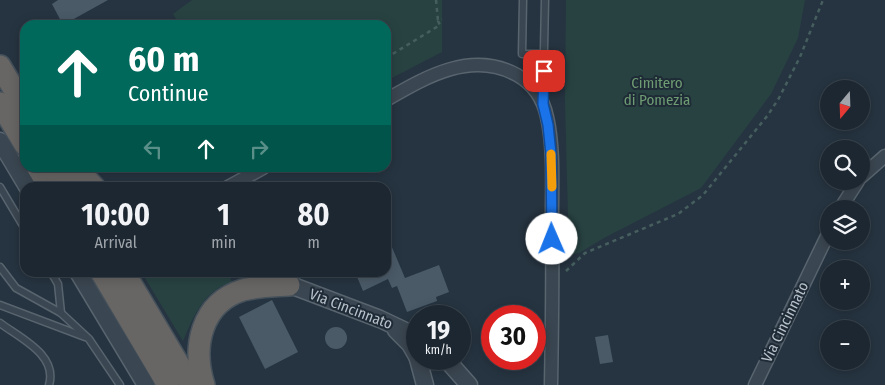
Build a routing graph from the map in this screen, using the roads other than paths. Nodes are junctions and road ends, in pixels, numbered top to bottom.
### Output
1 (523, 0) edge
2 (545, 0) edge
3 (544, 54) junction
4 (0, 66) edge
5 (391, 97) edge
6 (20, 100) edge
7 (0, 103) edge
8 (543, 104) junction
9 (20, 137) edge
10 (0, 141) edge
11 (885, 156) edge
12 (870, 169) edge
13 (80, 172) edge
14 (256, 172) edge
15 (24, 182) edge
16 (89, 182) edge
17 (237, 182) edge
18 (0, 187) edge
19 (20, 221) edge
20 (820, 250) edge
21 (0, 266) edge
22 (54, 277) edge
23 (81, 277) edge
24 (111, 277) edge
25 (111, 277) edge
26 (111, 277) edge
27 (269, 277) edge
28 (290, 285) junction
29 (0, 305) edge
30 (62, 313) junction
31 (380, 320) junction
32 (0, 323) edge
33 (406, 332) edge
34 (89, 339) junction
35 (406, 339) edge
36 (421, 370) edge
37 (456, 370) edge
38 (48, 385) edge
39 (120, 385) edge
40 (146, 385) edge
41 (151, 385) edge
42 (168, 385) edge
43 (192, 385) edge
44 (204, 385) edge
45 (425, 385) edge
46 (469, 385) edge
47 (551, 385) edge
48 (755, 385) edge

1 - 3 lane
2 - 3 lane
3 - 8 lane
4 - 6 highway
5 - 8 street
7 - 9 highway
8 - 47 street
10 - 15 street
11 - 12 street
13 - 16 highway
14 - 17 street
18 - 19 lane
20 - 48 street, Via Cincinnato
21 - 30 lane
22 - 30 lane
23 - 40 street
24 - 41 highway
25 - 42 highway
26 - 43 highway
27 - 28 street, Via Cincinnato
28 - 31 street, Via Cincinnato
28 - 44 highway
29 - 34 lane
30 - 34 lane
31 - 33 street, Via Cincinnato
31 - 35 street
32 - 38 lane
34 - 39 lane
36 - 45 street
37 - 46 street

